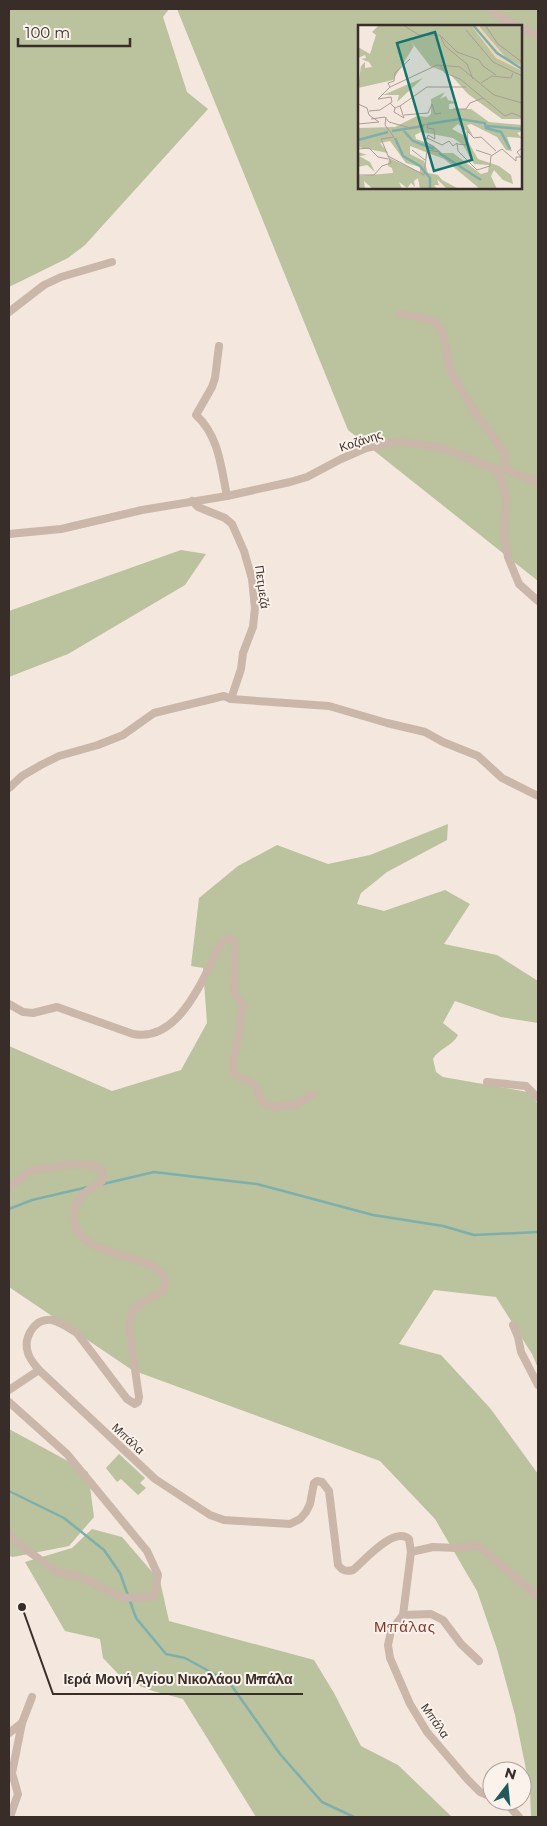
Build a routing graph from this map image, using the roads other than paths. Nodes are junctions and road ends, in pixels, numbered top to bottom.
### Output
1 (490, 9) edge
2 (515, 25) edge
3 (522, 28) edge
4 (538, 36) edge
5 (112, 262) dead end
6 (9, 312) edge
7 (400, 314) dead end
8 (219, 346) dead end
9 (495, 469) junction
10 (506, 470) junction
11 (538, 482) edge
12 (226, 496) junction
13 (192, 501) junction
14 (9, 534) edge
15 (538, 602) edge
16 (231, 699) junction
17 (9, 788) edge
18 (538, 796) edge
19 (9, 1004) edge
20 (487, 1082) dead end
21 (313, 1094) dead end
22 (538, 1098) edge
23 (9, 1188) edge
24 (512, 1325) dead end
25 (39, 1370) junction
26 (538, 1385) edge
27 (9, 1390) edge
28 (9, 1402) edge
29 (9, 1532) edge
30 (411, 1552) junction
31 (538, 1597) edge
32 (403, 1615) junction
33 (479, 1661) dead end
34 (32, 1696) dead end
35 (22, 1723) junction
36 (9, 1733) edge
37 (482, 1793) edge
38 (10, 1817) edge

1 - 2 street
3 - 4 street
5 - 6 street
7 - 10 street
8 - 12 street
9 - 10 street, Κοζάνης
9 - 12 street, Κοζάνης
9 - 15 street
10 - 11 street, Κοζάνης
12 - 13 street, Κοζάνης
13 - 14 street, Κοζάνης
13 - 16 street, Πετμεζά
16 - 17 street
16 - 18 street
19 - 21 street
20 - 22 street
23 - 25 street, Μπάλα
24 - 26 street
25 - 27 street
25 - 30 street, Μπάλα
28 - 29 street
30 - 31 street
30 - 32 street, Μπάλα
32 - 33 street
32 - 37 street, Μπάλα
34 - 35 street
35 - 36 street
35 - 38 street

